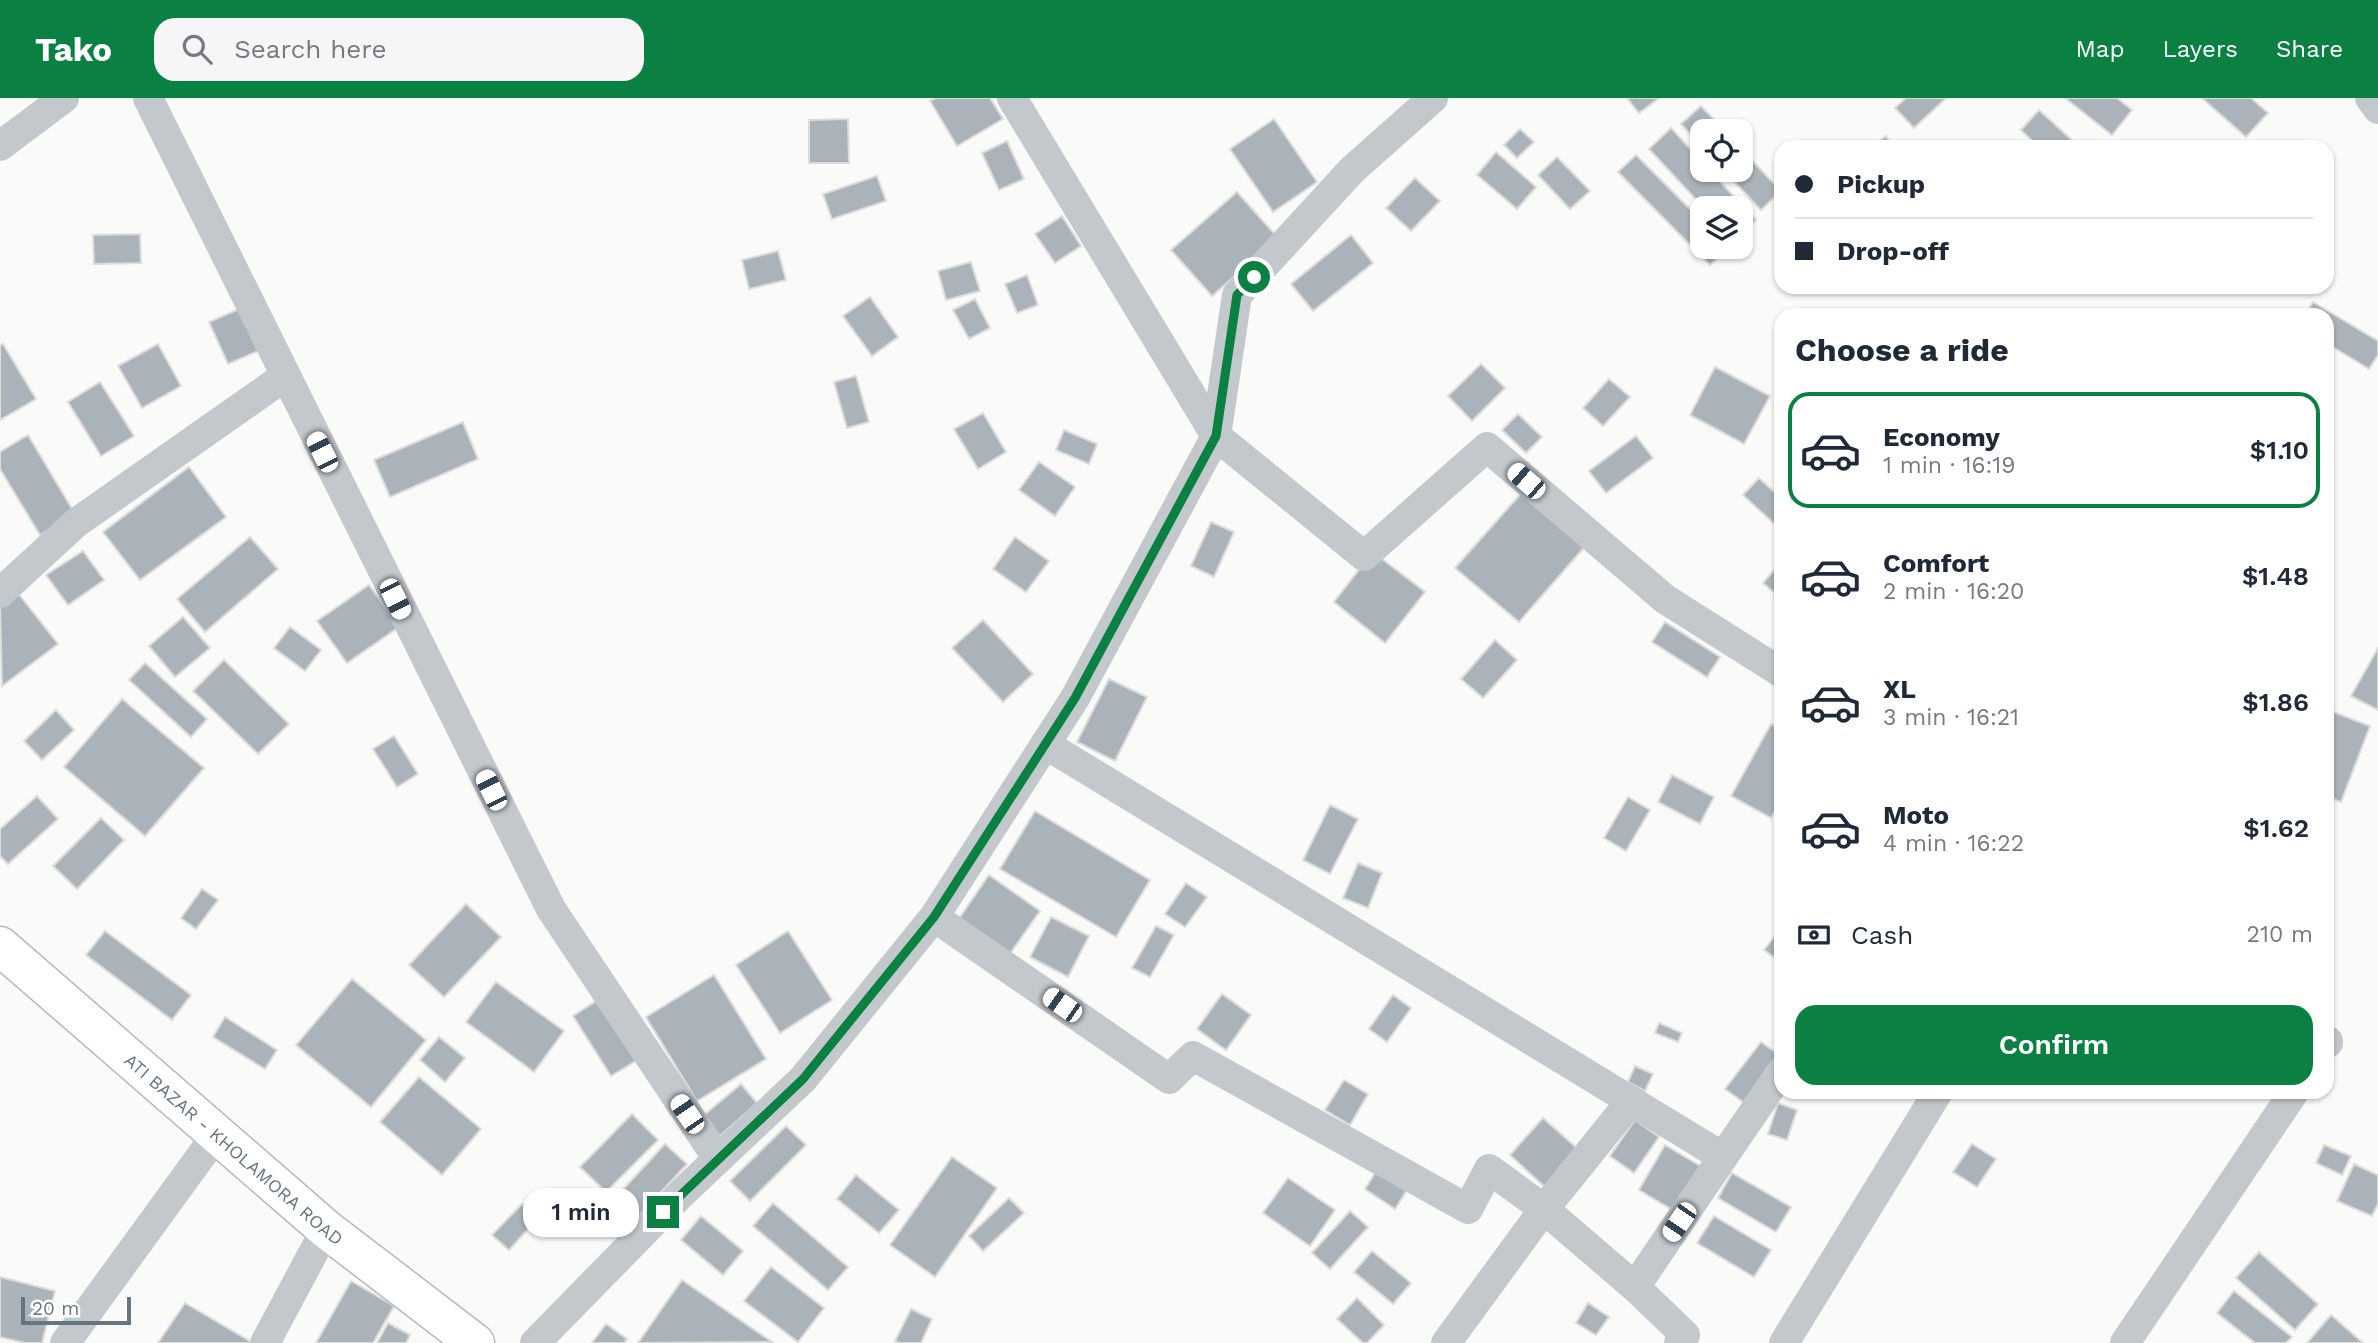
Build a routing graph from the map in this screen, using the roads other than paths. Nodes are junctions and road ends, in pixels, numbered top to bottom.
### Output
1 (64, 98) edge
2 (148, 98) edge
3 (1012, 98) edge
4 (1433, 98) edge
5 (2370, 98) edge
6 (2378, 109) edge
7 (0, 146) edge
8 (285, 377) junction
9 (1216, 436) junction
10 (0, 593) edge
11 (1774, 668) edge
12 (1045, 744) junction
13 (934, 917) junction
14 (0, 946) edge
15 (1774, 1083) edge
16 (1934, 1099) edge
17 (2289, 1099) edge
18 (1631, 1101) junction
19 (217, 1134) junction
20 (1723, 1157) junction
21 (718, 1159) junction
22 (1544, 1209) junction
23 (326, 1229) junction
24 (1635, 1287) junction
25 (1686, 1340) edge
26 (470, 1341) edge
27 (65, 1343) edge
28 (265, 1343) edge
29 (535, 1343) edge
30 (1446, 1343) edge
31 (1784, 1343) edge
32 (2125, 1343) edge

1 - 7 street
2 - 8 street
3 - 9 street
4 - 9 street
5 - 6 street
8 - 10 street
8 - 21 street
9 - 11 street
9 - 12 street
12 - 13 street
12 - 18 street
13 - 21 street
13 - 22 street
14 - 19 main road, ATI BAZAR - KHOLAMORA ROAD
15 - 20 street
16 - 31 street
17 - 32 street
18 - 20 street
18 - 22 street
19 - 23 main road, ATI BAZAR - KHOLAMORA ROAD
19 - 27 street
20 - 24 street
21 - 29 street
22 - 24 street
22 - 30 street
23 - 26 main road, ATI BAZAR - KHOLAMORA ROAD
23 - 28 street
24 - 25 street

